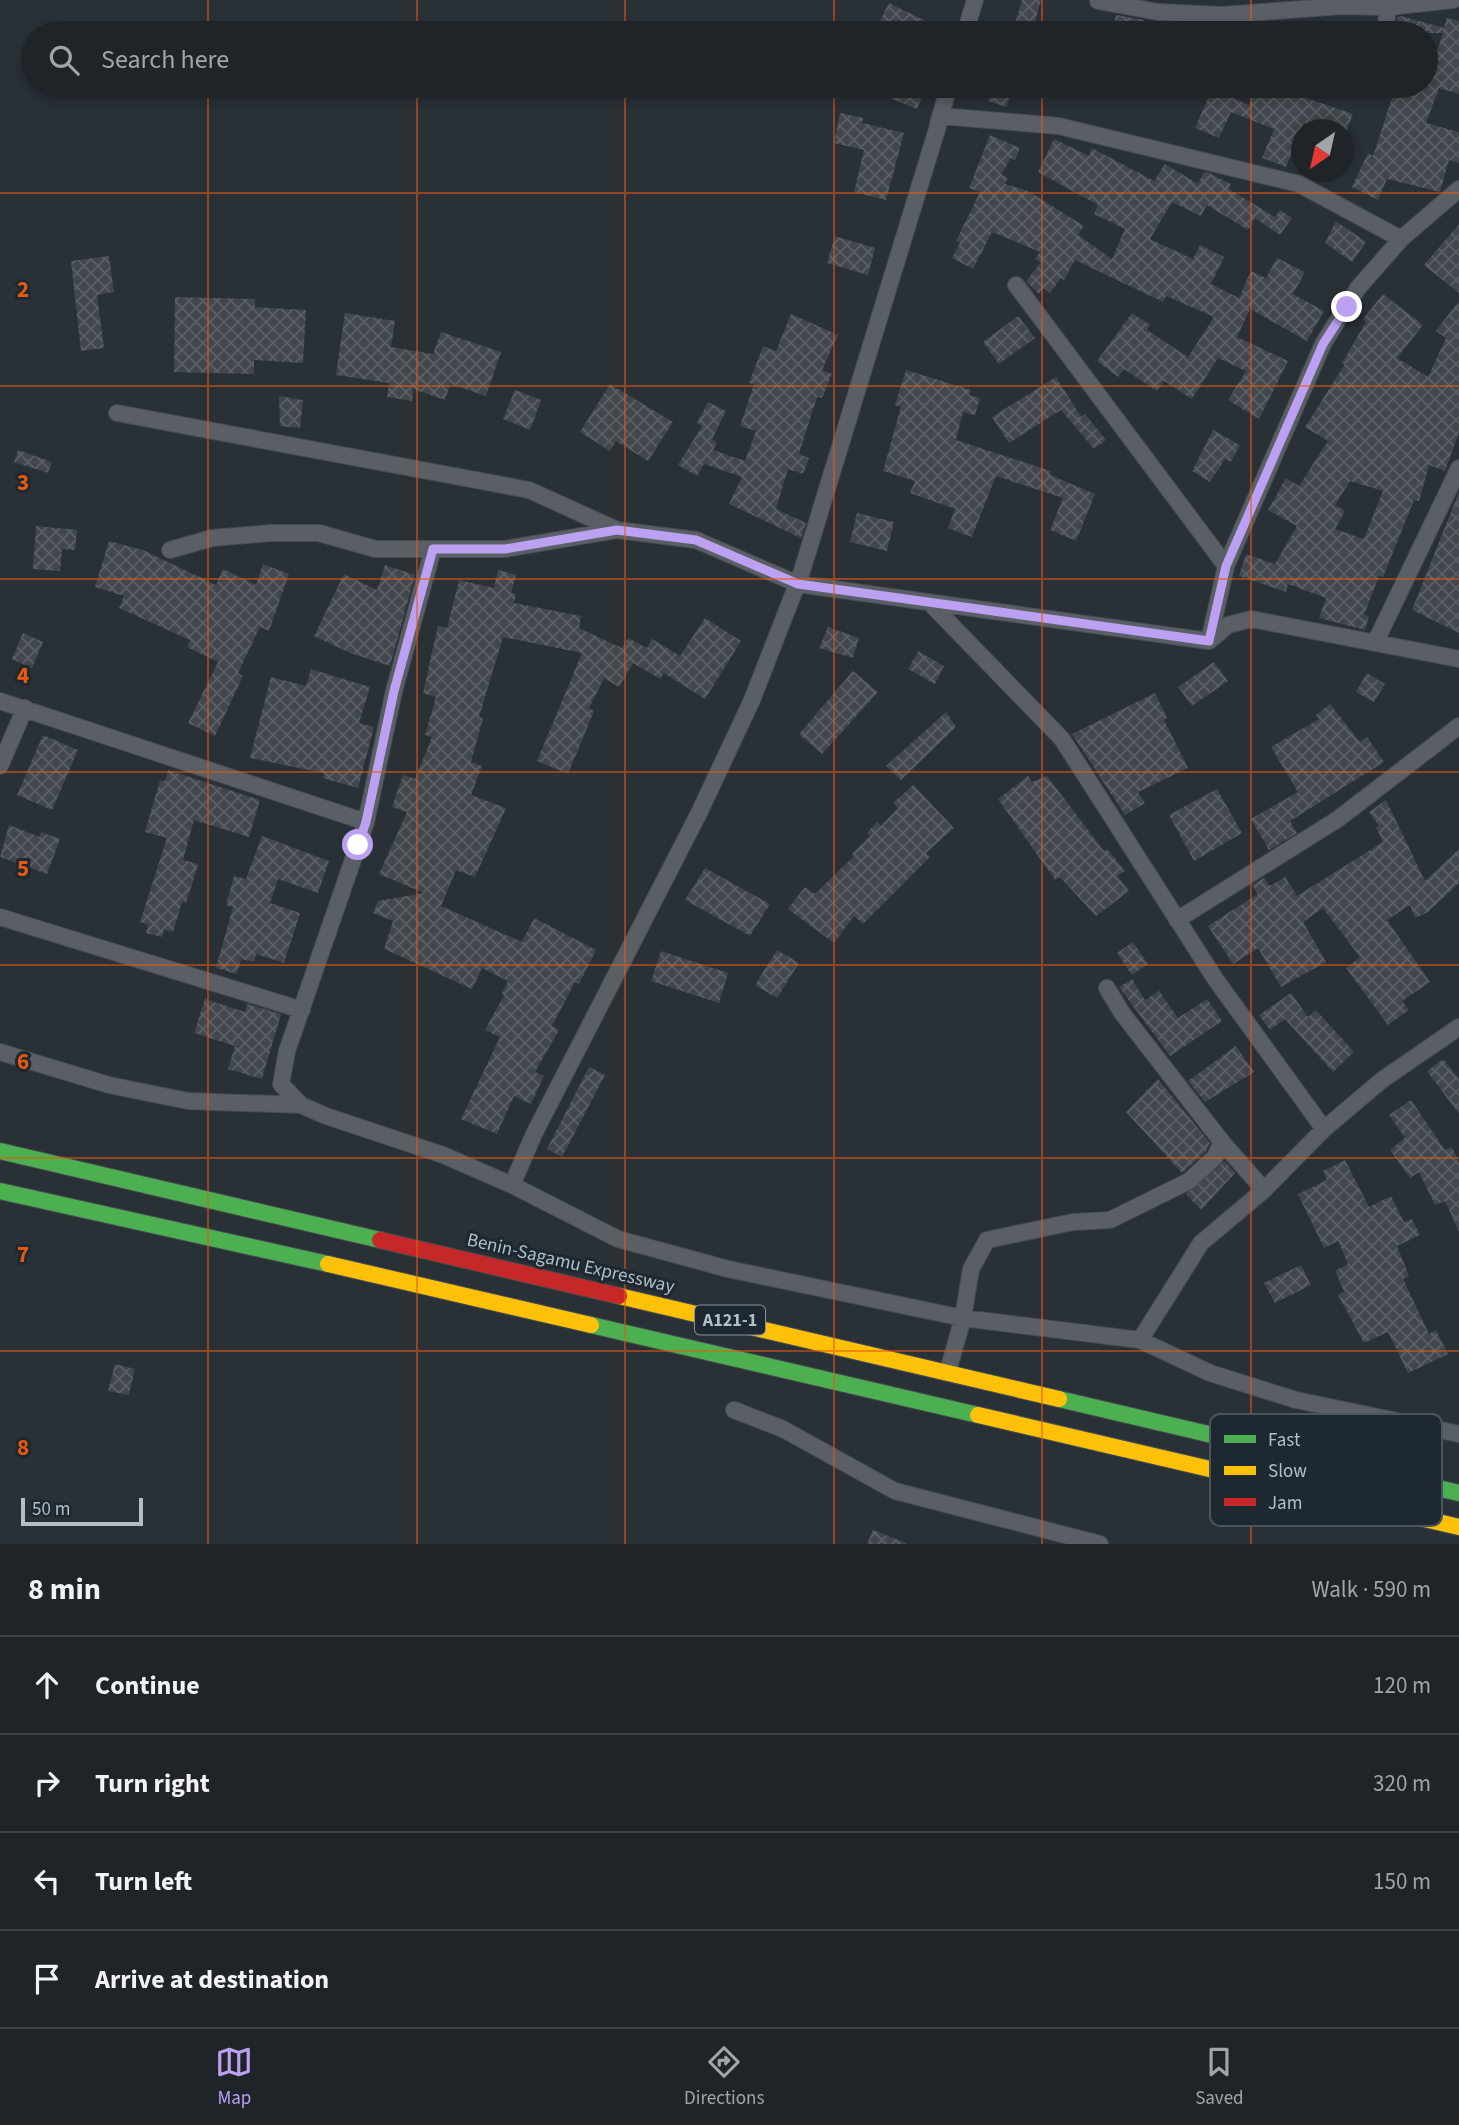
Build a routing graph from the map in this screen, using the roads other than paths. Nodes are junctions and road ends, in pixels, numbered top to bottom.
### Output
1 (975, 0) edge
2 (1453, 0) edge
3 (1098, 1) edge
4 (1388, 7) junction
5 (969, 21) edge
6 (1386, 21) edge
7 (945, 98) edge
8 (940, 116) junction
9 (1459, 189) edge
10 (1401, 239) junction
11 (1016, 285) dead end
12 (117, 413) dead end
13 (1459, 468) edge
14 (617, 530) junction
15 (433, 549) junction
16 (170, 550) dead end
17 (1226, 566) junction
18 (798, 584) junction
19 (929, 602) junction
20 (1209, 641) junction
21 (1376, 641) junction
22 (1459, 659) edge
23 (0, 701) edge
24 (25, 708) junction
25 (1459, 726) edge
26 (0, 766) edge
27 (366, 822) junction
28 (0, 917) edge
29 (1177, 920) junction
30 (1107, 988) dead end
31 (302, 1010) junction
32 (1459, 1027) edge
33 (0, 1052) edge
34 (301, 1105) junction
35 (1324, 1129) junction
36 (1222, 1142) junction
37 (0, 1151) edge
38 (512, 1185) junction
39 (1264, 1190) junction
40 (0, 1191) edge
41 (963, 1318) junction
42 (1140, 1340) junction
43 (948, 1371) junction
44 (734, 1410) dead end
45 (1363, 1414) edge
46 (1210, 1434) edge
47 (1210, 1469) edge
48 (1100, 1544) edge

1 - 5 street
2 - 4 street
3 - 4 street
4 - 6 street
7 - 8 street
8 - 10 street
8 - 18 street
9 - 10 street
10 - 17 street
11 - 17 street
12 - 14 street
13 - 21 street
14 - 15 street
14 - 18 street
15 - 16 street
15 - 27 street
17 - 20 street
18 - 19 street
18 - 38 street
19 - 20 street
19 - 29 street
20 - 21 street
21 - 22 street
23 - 24 street
24 - 26 street
24 - 27 street
25 - 29 street
27 - 31 street
28 - 31 street
29 - 35 street
30 - 36 street
31 - 34 street
32 - 35 street
33 - 34 street
34 - 38 street
35 - 39 street
36 - 39 street
36 - 41 street
37 - 43 highway, Benin-Sagamu Expressway / A121-1
38 - 41 street
39 - 42 street
40 - 47 highway, A121-1
41 - 42 street
41 - 43 street
42 - 45 street
43 - 46 highway, Benin-Sagamu Expressway / A121-1
44 - 48 street

